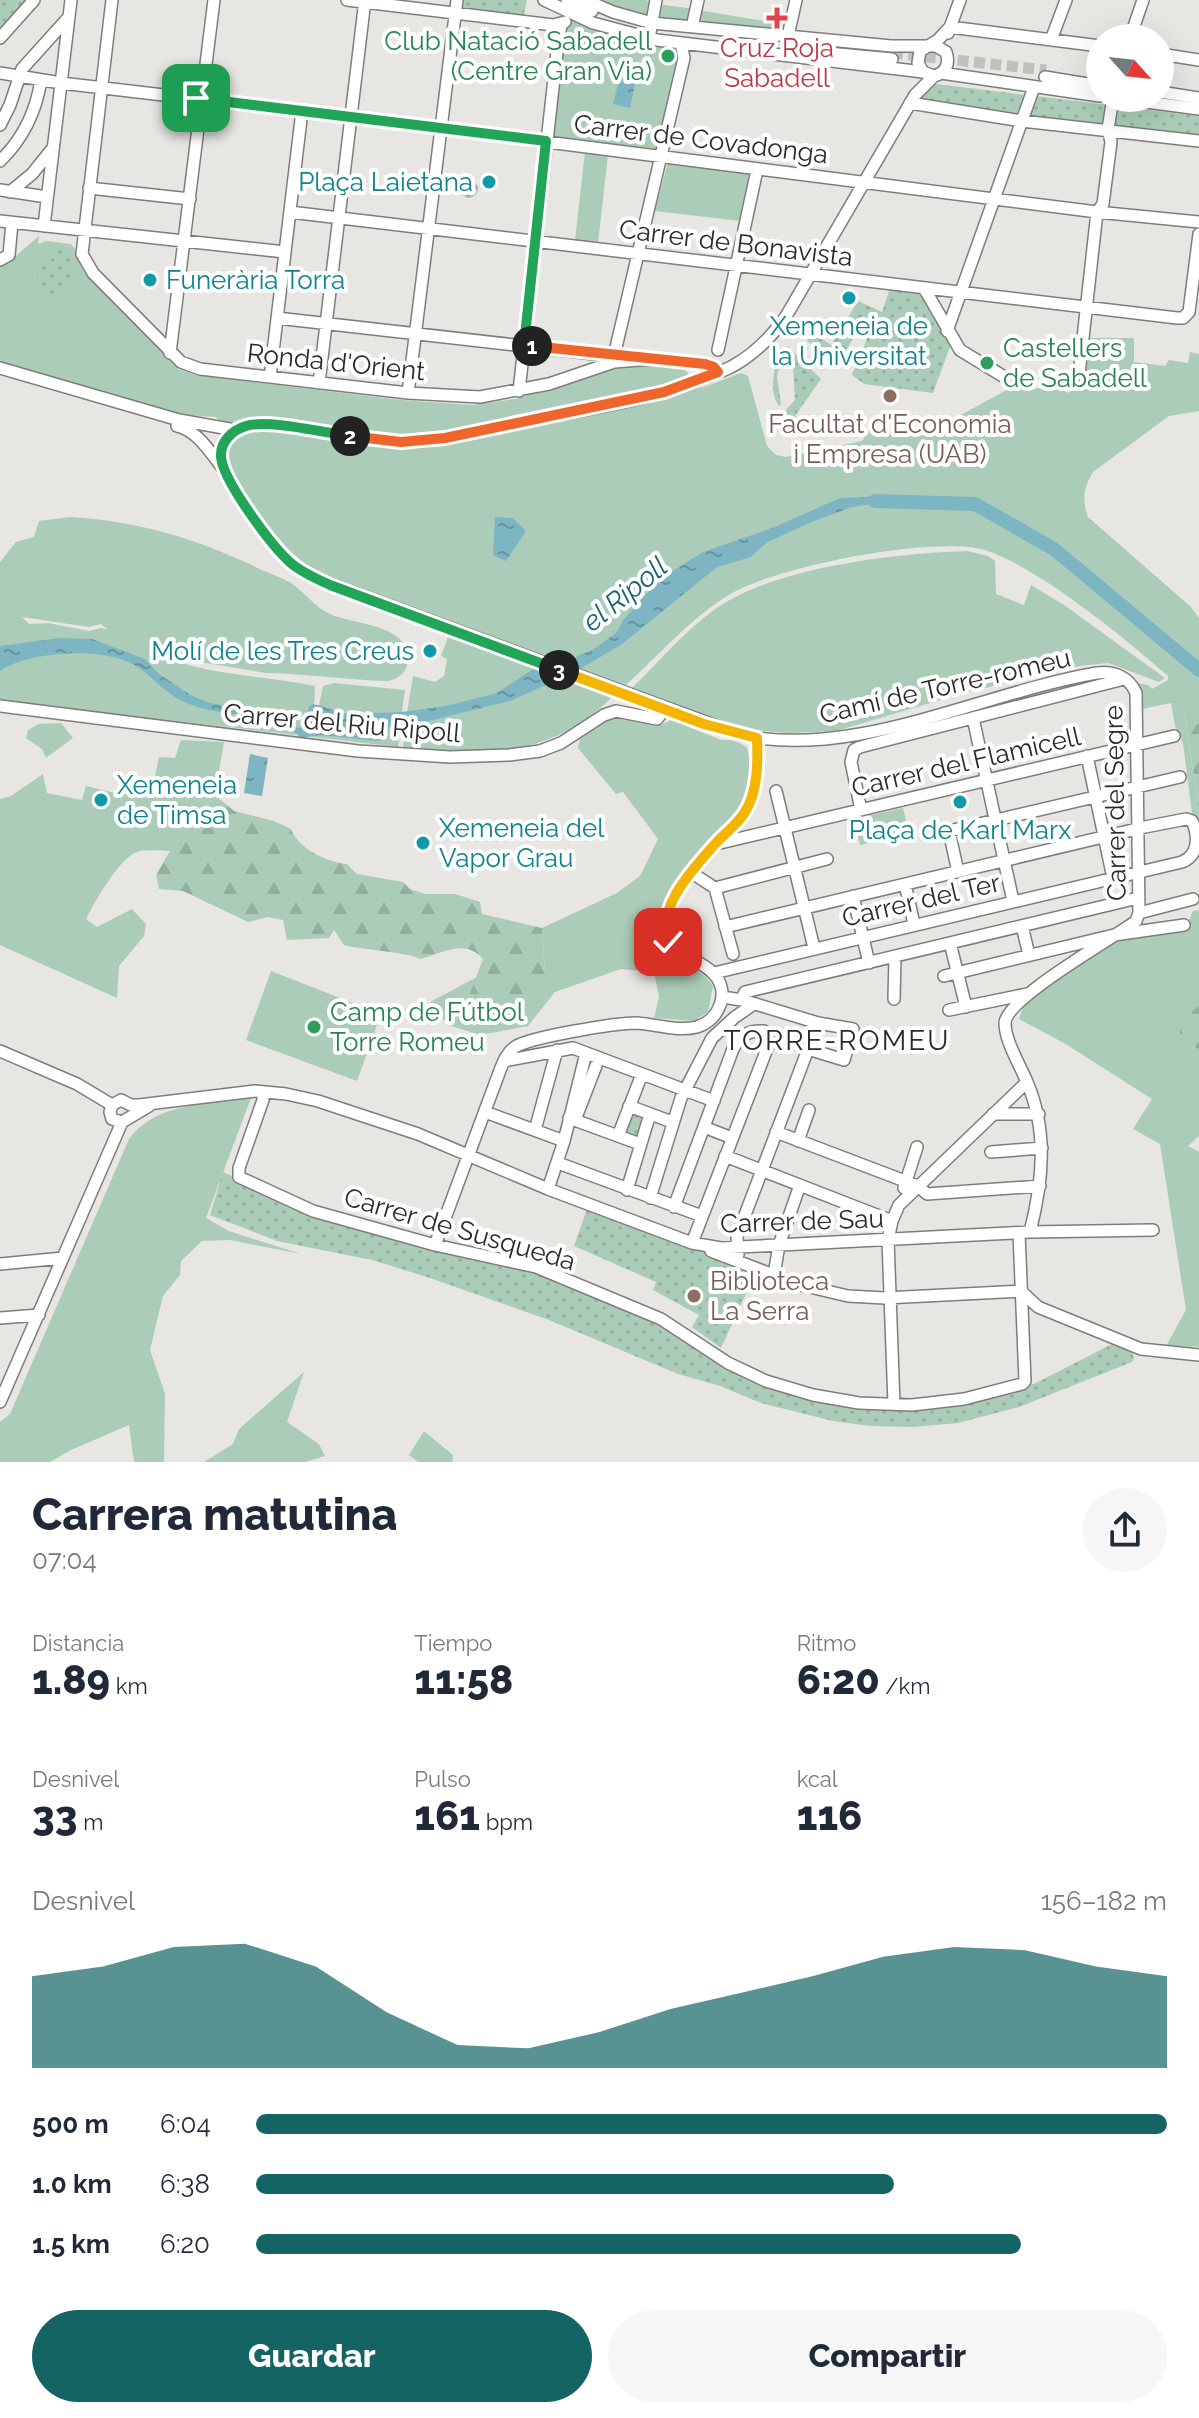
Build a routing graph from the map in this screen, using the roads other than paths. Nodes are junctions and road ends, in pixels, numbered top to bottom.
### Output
1 (34, 0) edge
2 (71, 0) edge
3 (112, 0) edge
4 (214, 0) edge
5 (347, 0) edge
6 (457, 0) edge
7 (544, 0) edge
8 (555, 0) edge
9 (567, 0) edge
10 (584, 0) edge
11 (656, 0) edge
12 (698, 0) edge
13 (796, 0) edge
14 (960, 0) edge
15 (1066, 0) edge
16 (1143, 0) edge
17 (364, 1) edge
18 (455, 14) junction
19 (69, 17) junction
20 (581, 18) junction
21 (625, 22) junction
22 (562, 23) junction
23 (1135, 24) edge
24 (692, 27) junction
25 (950, 27) junction
26 (650, 30) junction
27 (788, 36) junction
28 (0, 38) edge
29 (1051, 40) junction
30 (684, 42) junction
31 (1086, 44) edge
32 (928, 46) junction
33 (943, 49) junction
34 (892, 52) junction
35 (1174, 56) edge
36 (1199, 60) edge
37 (873, 67) junction
38 (0, 73) edge
39 (932, 74) junction
40 (1045, 74) tunnel mouth
41 (19, 77) junction
42 (41, 80) junction
43 (1086, 81) edge
44 (61, 83) junction
45 (101, 87) junction
46 (1034, 87) junction
47 (1086, 94) edge
48 (1174, 98) edge
49 (201, 99) junction
50 (912, 99) junction
51 (1174, 102) edge
52 (1199, 103) edge
53 (302, 111) junction
54 (1111, 112) edge
55 (351, 117) junction
56 (1022, 121) junction
57 (0, 125) edge
58 (441, 129) junction
59 (1108, 129) junction
60 (546, 141) junction
61 (1199, 141) edge
62 (53, 147) junction
63 (661, 156) junction
64 (0, 161) edge
65 (757, 170) junction
66 (864, 183) junction
67 (89, 188) junction
68 (5, 191) edge
69 (47, 197) junction
70 (190, 199) junction
71 (995, 199) junction
72 (290, 212) junction
73 (1097, 212) junction
74 (338, 217) junction
75 (6, 222) edge
76 (1199, 222) edge
77 (44, 226) junction
78 (428, 229) junction
79 (84, 231) junction
80 (1199, 234) edge
81 (534, 241) junction
82 (184, 242) junction
83 (285, 252) junction
84 (638, 253) junction
85 (3, 256) edge
86 (735, 264) junction
87 (810, 273) junction
88 (924, 288) junction
89 (961, 291) junction
90 (1086, 306) junction
91 (277, 318) junction
92 (325, 323) junction
93 (947, 331) junction
94 (415, 333) junction
95 (524, 345) junction
96 (718, 350) dead end
97 (170, 353) junction
98 (596, 354) junction
99 (614, 356) junction
100 (652, 359) junction
101 (0, 368) edge
102 (592, 369) junction
103 (718, 372) junction
104 (1079, 374) dead end
105 (270, 377) junction
106 (1006, 378) dead end
107 (319, 383) junction
108 (519, 391) junction
109 (408, 393) junction
110 (92, 394) junction
111 (191, 431) junction
112 (234, 431) junction
113 (222, 468) junction
114 (1086, 675) junction
115 (1124, 678) junction
116 (1090, 688) junction
117 (0, 706) edge
118 (659, 707) junction
119 (973, 718) junction
120 (1174, 736) dead end
121 (757, 738) junction
122 (1137, 745) junction
123 (1087, 756) junction
124 (1180, 777) dead end
125 (985, 780) junction
126 (1138, 788) junction
127 (776, 791) dead end
128 (1096, 797) junction
129 (861, 810) junction
130 (995, 820) junction
131 (785, 827) junction
132 (1138, 829) junction
133 (1105, 836) junction
134 (1197, 840) edge
135 (715, 844) junction
136 (827, 859) dead end
137 (1004, 861) junction
138 (794, 868) junction
139 (958, 872) junction
140 (1138, 872) junction
141 (692, 873) junction
142 (1113, 878) junction
143 (905, 884) junction
144 (715, 888) junction
145 (853, 896) junction
146 (1138, 898) junction
147 (1193, 899) dead end
148 (1013, 901) junction
149 (803, 907) junction
150 (1139, 913) junction
151 (914, 924) junction
152 (1184, 925) dead end
153 (1022, 926) junction
154 (725, 927) junction
155 (1114, 935) junction
156 (863, 936) junction
157 (950, 943) junction
158 (814, 948) junction
159 (733, 954) dead end
160 (1029, 955) junction
161 (895, 957) junction
162 (869, 963) junction
163 (957, 972) junction
164 (714, 973) junction
165 (944, 976) dead end
166 (1027, 994) junction
167 (722, 995) junction
168 (743, 996) junction
169 (894, 999) dead end
170 (754, 1004) junction
171 (966, 1007) junction
172 (949, 1010) dead end
173 (818, 1023) junction
174 (557, 1050) junction
175 (0, 1051) edge
176 (806, 1052) junction
177 (586, 1053) junction
178 (599, 1058) junction
179 (504, 1061) junction
180 (642, 1074) junction
181 (1025, 1084) junction
182 (685, 1091) junction
183 (263, 1092) junction
184 (714, 1101) junction
185 (112, 1105) junction
186 (629, 1106) junction
187 (809, 1110) dead end
188 (485, 1112) junction
189 (650, 1114) junction
190 (993, 1114) junction
191 (1039, 1114) junction
192 (128, 1115) junction
193 (572, 1119) junction
194 (672, 1122) junction
195 (704, 1127) junction
196 (535, 1130) junction
197 (776, 1132) junction
198 (618, 1136) junction
199 (732, 1138) junction
200 (564, 1141) junction
201 (798, 1141) junction
202 (640, 1144) junction
203 (917, 1147) dead end
204 (1042, 1148) junction
205 (991, 1152) dead end
206 (468, 1156) junction
207 (725, 1156) junction
208 (558, 1163) junction
209 (762, 1170) junction
210 (905, 1181) junction
211 (800, 1185) junction
212 (918, 1186) junction
213 (1040, 1186) junction
214 (548, 1189) junction
215 (627, 1190) junction
216 (650, 1198) junction
217 (902, 1202) junction
218 (674, 1207) junction
219 (702, 1216) junction
220 (892, 1221) junction
221 (1153, 1230) dead end
222 (1025, 1233) junction
223 (888, 1240) junction
224 (692, 1243) junction
225 (435, 1245) junction
226 (779, 1245) junction
227 (738, 1248) junction
228 (63, 1258) junction
229 (737, 1262) junction
230 (0, 1264) edge
231 (774, 1275) junction
232 (1021, 1291) junction
233 (892, 1298) junction
234 (39, 1315) junction
235 (0, 1318) edge
236 (1199, 1355) edge
237 (0, 1402) edge
238 (894, 1404) junction

1 - 28 street
2 - 19 street
3 - 45 street, Ronda d'Orient
4 - 49 street
5 - 17 street
6 - 18 street
7 - 20 street
8 - 26 street
9 - 21 street
10 - 21 street
10 - 26 street
11 - 26 street
12 - 24 street
13 - 27 street
14 - 25 street
15 - 29 street
16 - 23 street
17 - 18 street
17 - 55 street
18 - 22 street
18 - 58 street
19 - 41 street
19 - 44 street
20 - 22 street
20 - 26 street
21 - 26 street
22 - 60 street
24 - 26 street
24 - 27 street
25 - 29 street
25 - 32 street
25 - 33 street
26 - 30 street
26 - 34 street
27 - 34 street
29 - 31 street
30 - 34 street
30 - 37 street
30 - 63 street
32 - 33 street
32 - 34 street
32 - 39 street
33 - 39 street
34 - 37 street
35 - 36 street
37 - 39 street
38 - 41 street, Carrer de Covadonga
39 - 46 street
39 - 50 street
40 - 43 street
41 - 42 street, Carrer de Covadonga
41 - 57 street
42 - 44 street, Carrer de Covadonga
42 - 64 street
44 - 45 street, Carrer de Covadonga
44 - 62 street
45 - 49 street, Carrer de Covadonga
45 - 67 street, Ronda d'Orient
46 - 47 street
46 - 56 street
48 - 52 street
49 - 53 street, Carrer de Covadonga
49 - 70 street
50 - 56 street
50 - 66 street
51 - 52 street
53 - 55 street, Carrer de Covadonga
53 - 72 street
54 - 59 street
55 - 58 street, Carrer de Covadonga
55 - 74 street
56 - 59 street
56 - 71 street
58 - 60 street, Carrer de Covadonga
58 - 78 street
59 - 61 street
59 - 73 street
60 - 63 street, Carrer de Covadonga
60 - 81 street
62 - 68 street
62 - 69 street
63 - 65 street, Carrer de Covadonga
63 - 84 street
65 - 66 street, Carrer de Covadonga
65 - 86 street
66 - 71 street, Carrer de Covadonga
66 - 87 street
67 - 70 street
67 - 79 street, Ronda d'Orient
68 - 69 street
69 - 77 street
70 - 82 street
71 - 73 street, Carrer de Covadonga
71 - 89 street
72 - 74 street, Carrer de Bonavista
72 - 83 street
73 - 76 street, Carrer de Covadonga
73 - 90 street
74 - 78 street, Carrer de Bonavista
74 - 92 street
75 - 77 street
75 - 85 street
77 - 79 street
78 - 81 street, Carrer de Bonavista
78 - 94 street
79 - 82 street
79 - 97 street, Ronda d'Orient
80 - 90 street, Carrer de Bonavista
81 - 84 street, Carrer de Bonavista
81 - 95 street
82 - 83 street
82 - 97 street
83 - 91 street
84 - 86 street, Carrer de Bonavista
84 - 99 street
86 - 87 street, Carrer de Bonavista
86 - 96 street
87 - 88 street, Carrer de Bonavista
87 - 103 street
88 - 89 street, Carrer de Bonavista
88 - 93 street
89 - 90 street, Carrer de Bonavista
89 - 93 street
90 - 104 street
91 - 92 street
91 - 105 street
92 - 94 street
92 - 107 street
93 - 106 street
94 - 95 street
94 - 109 street
95 - 98 street
95 - 108 street
97 - 105 street, Ronda d'Orient
98 - 99 street
98 - 102 street
99 - 100 street
100 - 102 street, Ronda d'Orient
100 - 103 street
101 - 110 street
102 - 108 street, Ronda d'Orient
103 - 112 street
105 - 107 street, Ronda d'Orient
107 - 109 street, Ronda d'Orient
108 - 109 street, Ronda d'Orient
110 - 111 street
110 - 112 street
111 - 112 street
111 - 113 street, Camí de Torre-romeu
112 - 113 street
113 - 118 street, Camí de Torre-romeu
114 - 115 street, Camí de Torre-romeu
114 - 116 street
114 - 121 street, Camí de Torre-romeu
115 - 116 street
115 - 122 street, Carrer del Segre
116 - 119 street
117 - 118 street, Carrer del Riu Ripoll
118 - 121 street, Camí de Torre-romeu
119 - 125 street
119 - 129 street
120 - 122 street, Carrer del Flamicell
121 - 135 street
122 - 123 street, Carrer del Flamicell
122 - 126 street, Carrer del Segre
123 - 125 street, Carrer del Flamicell
123 - 128 street
124 - 126 street
125 - 129 street, Carrer del Flamicell
125 - 130 street
126 - 128 street
126 - 132 street, Carrer del Segre
127 - 131 street
128 - 130 street
128 - 133 street
129 - 131 street, Carrer del Flamicell
130 - 137 street
130 - 139 street
131 - 135 street, Carrer del Flamicell
131 - 138 street
132 - 133 street
132 - 134 street
132 - 140 street, Carrer del Segre
133 - 137 street
133 - 142 street
134 - 140 street, Carrer del Ter
135 - 141 street
136 - 138 street
137 - 139 street
137 - 148 street
138 - 144 street
138 - 149 street
139 - 143 street
140 - 142 street, Carrer del Ter
140 - 146 street, Carrer del Segre
141 - 144 street
141 - 164 street
142 - 148 street, Carrer del Ter
143 - 145 street
143 - 151 street
144 - 154 street
145 - 149 street
145 - 156 street
146 - 150 street, Carrer del Segre
146 - 153 street
147 - 150 street
148 - 151 street, Carrer del Ter
149 - 154 street
149 - 158 street
150 - 155 street, Carrer del Segre
151 - 156 street, Carrer del Ter
152 - 155 street
153 - 157 street
153 - 160 street
154 - 159 street
155 - 160 street
155 - 166 street
156 - 158 street, Carrer del Ter
156 - 162 street
157 - 161 street
157 - 163 street
158 - 164 street, Carrer del Ter
160 - 163 street
161 - 162 street
161 - 169 street
162 - 168 street
163 - 165 street
163 - 171 street
164 - 167 street
166 - 171 street
166 - 181 street
167 - 168 street
167 - 179 street
168 - 170 street
170 - 173 street
170 - 182 street
171 - 172 street
173 - 176 street
173 - 176 street
174 - 177 street
174 - 179 street
174 - 196 street
175 - 185 street
176 - 197 street
177 - 178 street
177 - 193 street
178 - 180 street
178 - 193 street
179 - 188 street
180 - 182 street
180 - 186 street
181 - 190 street
181 - 191 street
182 - 184 street
182 - 194 street
183 - 192 street, Carrer de Sau
183 - 206 street, Carrer de Sau
183 - 225 street, Carrer de Susqueda
184 - 195 street
184 - 199 street
185 - 192 street
185 - 192 street
186 - 189 street
186 - 198 street
187 - 201 street
188 - 196 street
188 - 206 street
189 - 194 street
189 - 202 street
190 - 191 street
190 - 212 street
191 - 204 street
192 - 228 street
193 - 198 street
193 - 200 street
194 - 216 street
195 - 199 street
195 - 218 street
196 - 200 street
197 - 201 street
197 - 209 street
198 - 202 street
199 - 207 street
200 - 208 street
201 - 210 street
202 - 215 street
203 - 210 street
204 - 205 street
204 - 213 street
206 - 214 street, Carrer de Sau
206 - 225 street
207 - 209 street
207 - 219 street
208 - 214 street
208 - 215 street
209 - 211 street
209 - 227 street
210 - 212 street
210 - 217 street
211 - 220 street
211 - 226 street
212 - 213 street
212 - 217 street
213 - 222 street
214 - 224 street, Carrer de Sau
215 - 216 street
216 - 218 street
217 - 220 street
218 - 219 street
219 - 224 street
220 - 223 street
221 - 222 street, Carrer de Sau
222 - 223 street, Carrer de Sau
222 - 232 street
223 - 226 street, Carrer de Sau
223 - 233 street
224 - 227 street, Carrer de Sau
224 - 229 street
225 - 238 street, Carrer de Susqueda
226 - 227 street, Carrer de Sau
226 - 231 street
227 - 229 street
228 - 230 street
228 - 234 street
229 - 231 street
231 - 233 street
232 - 233 street
232 - 236 street
232 - 238 street, Carrer de Susqueda
233 - 238 street
234 - 235 street
234 - 237 street

